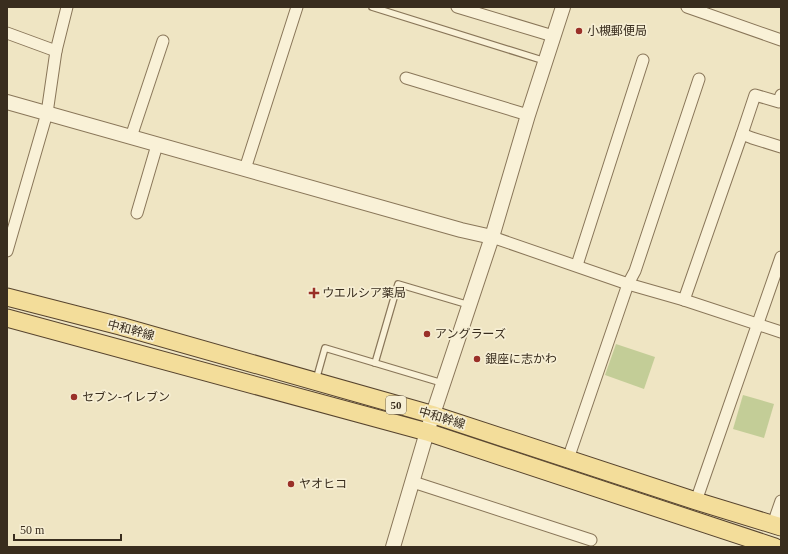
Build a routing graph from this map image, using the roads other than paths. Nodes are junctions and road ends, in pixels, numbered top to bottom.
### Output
1 (67, 7) edge
2 (297, 7) edge
3 (372, 7) edge
4 (457, 7) edge
5 (563, 7) edge
6 (687, 7) edge
7 (7, 33) edge
8 (553, 36) junction
9 (781, 40) edge
10 (163, 41) dead end
11 (56, 51) junction
12 (643, 60) dead end
13 (545, 61) junction
14 (406, 78) dead end
15 (698, 79) dead end
16 (780, 100) edge
17 (7, 102) edge
18 (47, 113) junction
19 (528, 114) junction
20 (742, 134) junction
21 (131, 137) junction
22 (157, 145) junction
23 (781, 147) edge
24 (246, 169) junction
25 (137, 214) dead end
26 (492, 236) junction
27 (7, 251) edge
28 (781, 260) edge
29 (576, 265) junction
30 (628, 284) junction
31 (7, 297) edge
32 (684, 300) junction
33 (470, 306) junction
34 (7, 318) edge
35 (756, 324) junction
36 (781, 332) edge
37 (375, 363) junction
38 (316, 382) junction
39 (444, 384) junction
40 (434, 415) junction
41 (428, 432) junction
42 (568, 459) junction
43 (413, 482) junction
44 (696, 501) junction
45 (781, 501) edge
46 (777, 526) edge
47 (591, 540) dead end
48 (393, 547) edge
49 (775, 547) edge

1 - 11 street
2 - 24 street
3 - 13 lane
4 - 8 street
5 - 8 street
6 - 9 street
7 - 11 street
8 - 13 street
10 - 21 street
11 - 18 street
12 - 29 street
13 - 19 street
14 - 19 street
15 - 30 street
16 - 20 street
17 - 18 street
18 - 21 street
18 - 27 street
19 - 26 street
20 - 23 street
20 - 32 street
21 - 22 street
22 - 24 street
22 - 25 street
24 - 26 street
26 - 29 street
26 - 33 street
28 - 35 street
29 - 30 street
30 - 32 street
30 - 42 street
31 - 38 main road, 中和幹線 / 50
32 - 35 street
33 - 37 lane
33 - 39 street
34 - 41 main road, 中和幹線 / 50
35 - 36 street
35 - 44 street
37 - 38 lane
37 - 39 lane
38 - 40 main road, 中和幹線 / 50
39 - 40 street
40 - 41 street
40 - 42 main road, 中和幹線 / 50
41 - 43 street
41 - 49 main road, 中和幹線 / 50
42 - 44 main road, 中和幹線 / 50
43 - 47 street
43 - 48 street
44 - 46 main road, 中和幹線 / 50
45 - 46 street

